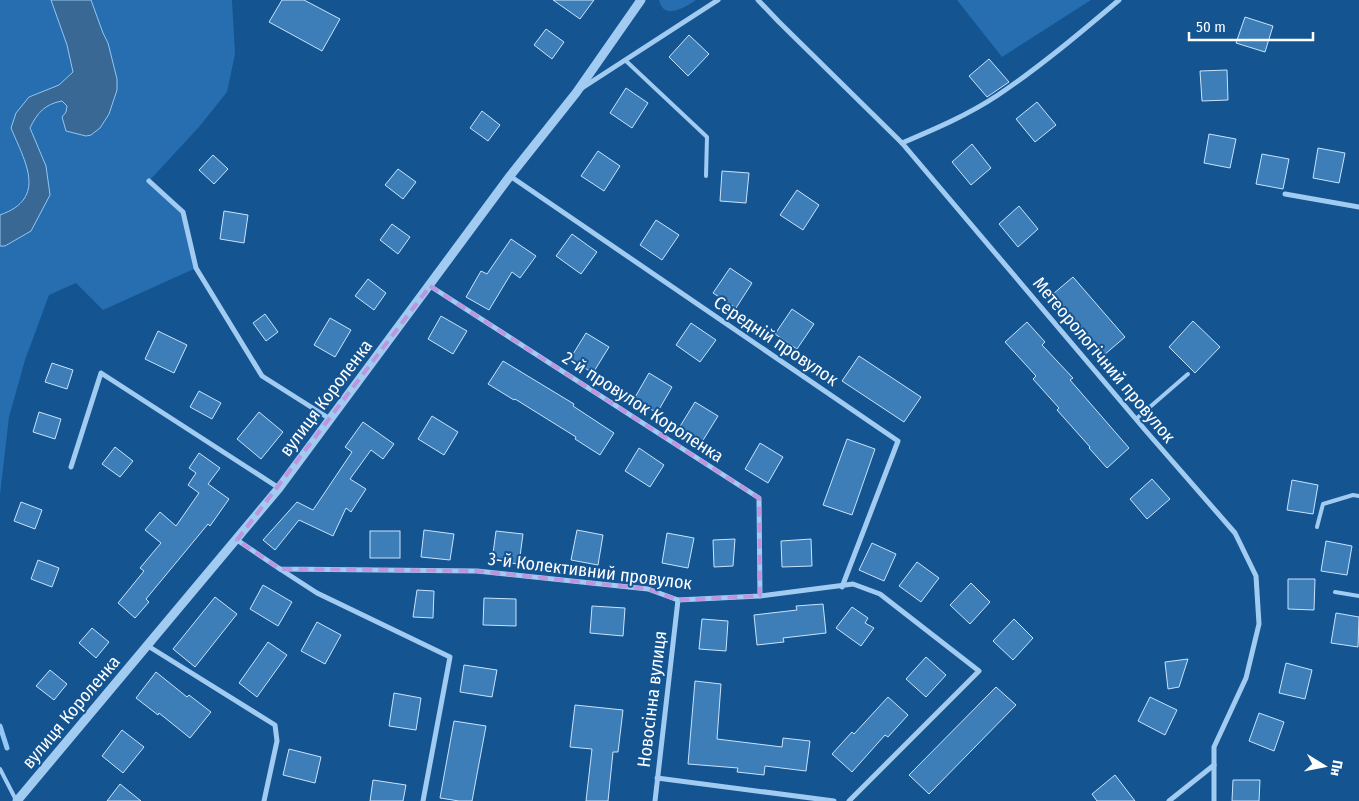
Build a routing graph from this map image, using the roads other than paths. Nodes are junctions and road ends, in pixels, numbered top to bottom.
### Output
1 (641, 0) edge
2 (718, 0) edge
3 (758, 0) edge
4 (1119, 0) edge
5 (625, 60) junction
6 (576, 93) junction
7 (902, 143) junction
8 (510, 176) junction
9 (706, 176) dead end
10 (149, 181) dead end
11 (1285, 194) dead end
12 (1359, 207) edge
13 (430, 286) junction
14 (1188, 374) dead end
15 (1136, 419) junction
16 (330, 420) junction
17 (71, 467) dead end
18 (279, 488) junction
19 (1359, 496) edge
20 (1317, 528) dead end
21 (237, 540) junction
22 (280, 569) junction
23 (842, 587) junction
24 (1335, 592) dead end
25 (760, 596) junction
26 (1359, 596) edge
27 (678, 600) junction
28 (148, 646) junction
29 (1214, 766) junction
30 (0, 769) edge
31 (657, 778) junction
32 (17, 801) edge
33 (264, 801) edge
34 (423, 801) edge
35 (654, 801) edge
36 (834, 801) edge
37 (849, 801) edge
38 (1169, 801) edge
39 (1214, 801) edge

1 - 6 street, вулиця Короленка
2 - 5 street
3 - 7 street, Метеорологічний провулок
4 - 7 street
5 - 6 street
5 - 9 lane
6 - 8 street, вулиця Короленка
7 - 15 street, Метеорологічний провулок
8 - 13 street, вулиця Короленка
8 - 23 street, Середній провулок
10 - 16 street
11 - 12 street
13 - 16 street, вулиця Короленка
13 - 25 street, 2-й провулок Короленка
14 - 15 lane
15 - 29 street, Метеорологічний провулок
16 - 18 street, вулиця Короленка
17 - 18 street
18 - 21 street, вулиця Короленка
19 - 20 lane
21 - 22 street
21 - 28 street, вулиця Короленка
22 - 27 street, 3-й Колективний провулок
22 - 34 street
23 - 25 street, 3-й Колективний провулок
23 - 37 street, 3-й Колективний провулок
24 - 26 lane
25 - 27 street, 3-й Колективний провулок
27 - 31 street, Новосінна вулиця
28 - 32 street, вулиця Короленка
28 - 33 street
29 - 38 street
29 - 39 street, Метеорологічний провулок
30 - 32 lane
31 - 35 street, Новосінна вулиця
31 - 36 street

